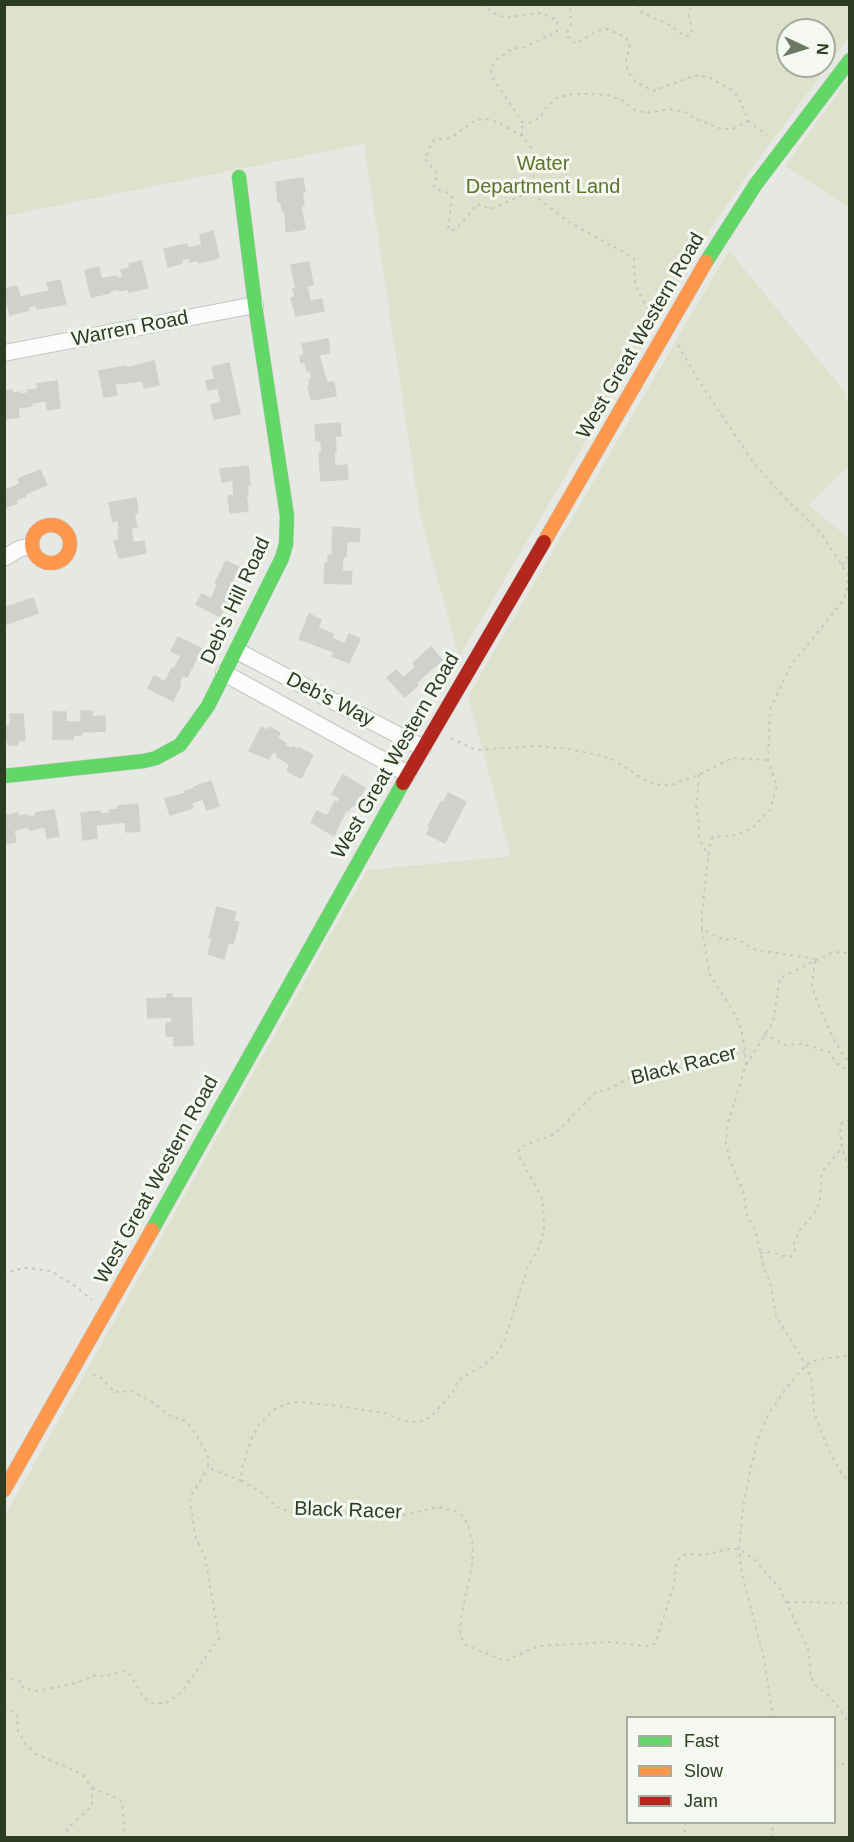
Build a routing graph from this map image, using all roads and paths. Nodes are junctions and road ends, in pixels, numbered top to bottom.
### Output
1 (482, 4) edge
2 (570, 4) edge
3 (638, 4) edge
4 (691, 4) edge
5 (849, 60) edge
6 (748, 121) junction
7 (522, 122) junction
8 (522, 136) junction
9 (783, 147) junction
10 (239, 177) dead end
11 (530, 192) junction
12 (255, 305) junction
13 (668, 326) junction
14 (4, 353) edge
15 (32, 546) dead end
16 (849, 554) edge
17 (4, 558) edge
18 (842, 565) junction
19 (845, 596) junction
20 (849, 597) edge
21 (237, 651) junction
22 (224, 674) junction
23 (439, 723) junction
24 (423, 748) junction
25 (768, 760) junction
26 (408, 774) junction
27 (699, 775) junction
28 (4, 776) edge
29 (709, 857) junction
30 (702, 929) junction
31 (849, 953) edge
32 (816, 959) junction
33 (764, 1034) junction
34 (745, 1051) junction
35 (849, 1062) edge
36 (746, 1065) junction
37 (849, 1071) edge
38 (849, 1120) edge
39 (842, 1148) junction
40 (849, 1172) edge
41 (760, 1253) junction
42 (4, 1276) edge
43 (106, 1311) junction
44 (849, 1356) edge
45 (806, 1365) junction
46 (75, 1366) junction
47 (208, 1468) junction
48 (242, 1481) junction
49 (849, 1484) edge
50 (4, 1490) edge
51 (739, 1549) junction
52 (787, 1602) junction
53 (849, 1603) edge
54 (4, 1676) edge
55 (4, 1706) edge
56 (773, 1716) edge
57 (849, 1731) edge
58 (92, 1788) junction
59 (62, 1838) edge
60 (125, 1838) edge

1 - 7 path
2 - 6 path
3 - 4 path
5 - 9 street, West Great Western Road
6 - 7 path
6 - 9 path
7 - 8 path
8 - 11 path
8 - 11 path
9 - 13 street, West Great Western Road
10 - 12 street, Deb's Hill Road
11 - 13 path
12 - 14 street, Warren Road
12 - 21 street, Deb's Hill Road
13 - 18 path
13 - 23 street, West Great Western Road
15 - 17 street
16 - 18 path
18 - 19 path
19 - 20 path
19 - 25 path
21 - 22 street, Deb's Hill Road
21 - 24 street, Deb's Way
22 - 26 street, Deb's Way
22 - 28 street, Deb's Hill Road
23 - 24 street, West Great Western Road
23 - 27 path
24 - 26 street, West Great Western Road
25 - 27 path
25 - 29 path
26 - 43 street, West Great Western Road
27 - 29 path
29 - 30 path
30 - 32 path
30 - 34 path
31 - 32 path
32 - 33 path
32 - 35 path
33 - 36 path
33 - 37 path
34 - 36 path
34 - 48 path, Black Racer
36 - 41 path
38 - 39 path
39 - 40 path
39 - 41 path
41 - 45 path
42 - 43 path
43 - 46 street, West Great Western Road
44 - 45 path
45 - 49 path
45 - 51 path
46 - 47 path
46 - 50 street, West Great Western Road
47 - 48 path
47 - 54 path
48 - 51 path, Black Racer
51 - 52 path
51 - 56 path
52 - 53 path
52 - 57 path
55 - 58 path
58 - 59 path
58 - 60 path

